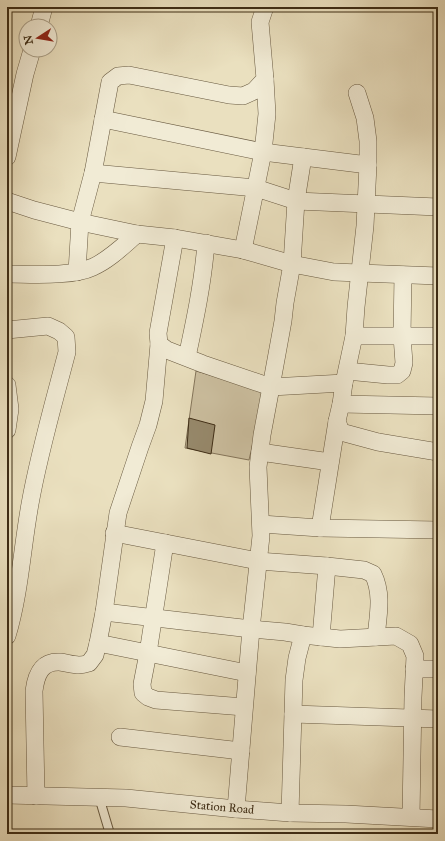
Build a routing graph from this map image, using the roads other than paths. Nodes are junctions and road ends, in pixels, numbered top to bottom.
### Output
1 (44, 7) edge
2 (266, 7) edge
3 (41, 18) edge
4 (30, 58) edge
5 (265, 79) junction
6 (357, 93) dead end
7 (12, 115) edge
8 (103, 120) junction
9 (263, 152) junction
10 (7, 157) edge
11 (303, 157) junction
12 (368, 165) junction
13 (93, 173) junction
14 (256, 188) junction
15 (7, 201) edge
16 (296, 201) junction
17 (366, 204) junction
18 (438, 207) edge
19 (80, 222) junction
20 (137, 234) junction
21 (175, 238) junction
22 (206, 243) junction
23 (243, 250) junction
24 (292, 264) junction
25 (77, 272) junction
26 (360, 273) junction
27 (7, 274) edge
28 (403, 275) junction
29 (438, 276) edge
30 (7, 330) edge
31 (354, 336) junction
32 (402, 336) junction
33 (438, 336) edge
34 (159, 344) junction
35 (187, 357) junction
36 (346, 377) junction
37 (7, 385) edge
38 (272, 387) junction
39 (341, 404) junction
40 (438, 406) edge
41 (337, 422) junction
42 (7, 430) edge
43 (260, 452) junction
44 (438, 452) edge
45 (330, 462) junction
46 (261, 524) junction
47 (320, 528) junction
48 (438, 530) edge
49 (114, 533) junction
50 (165, 543) junction
51 (258, 561) junction
52 (326, 566) junction
53 (104, 612) junction
54 (153, 618) junction
55 (251, 629) junction
56 (303, 635) junction
57 (7, 636) edge
58 (321, 637) junction
59 (376, 637) junction
60 (98, 643) junction
61 (148, 653) junction
62 (414, 669) junction
63 (438, 669) edge
64 (247, 673) junction
65 (244, 707) junction
66 (293, 714) junction
67 (412, 719) junction
68 (438, 719) edge
69 (120, 737) dead end
70 (241, 751) junction
71 (7, 795) edge
72 (36, 796) junction
73 (99, 797) junction
74 (236, 809) junction
75 (290, 813) junction
76 (411, 817) junction
77 (438, 819) edge
78 (110, 834) edge

1 - 3 street
2 - 5 street
4 - 7 street
5 - 8 street
5 - 9 street
6 - 12 street
7 - 10 street
8 - 9 street
8 - 13 street
9 - 11 street
9 - 14 street
11 - 12 street
11 - 16 street
12 - 17 street
13 - 14 street
13 - 19 street
14 - 16 street
14 - 23 street
15 - 19 street
16 - 17 street
16 - 24 street
17 - 18 street
17 - 26 street
19 - 20 street
19 - 25 street
20 - 21 street
20 - 25 street
21 - 22 street
21 - 34 street
22 - 23 street
22 - 35 street
23 - 24 street
24 - 26 street
24 - 38 street
25 - 27 street
26 - 28 street
26 - 31 street
28 - 29 street
28 - 32 street
30 - 57 street
31 - 32 street
31 - 36 street
32 - 33 street
32 - 36 street
34 - 35 street
34 - 49 street
35 - 38 street
36 - 38 street
36 - 39 street
37 - 42 street
38 - 43 street
39 - 40 street
39 - 41 street
41 - 44 street
41 - 45 street
43 - 45 street
43 - 46 street
45 - 47 street
46 - 47 street
46 - 51 street
47 - 48 street
49 - 50 street
49 - 53 street
50 - 51 street
50 - 54 street
51 - 52 street
51 - 55 street
52 - 58 street
52 - 59 street
53 - 54 street
53 - 60 street
54 - 55 street
54 - 61 street
55 - 56 street
55 - 64 street
56 - 58 street
56 - 66 street
58 - 59 street
59 - 62 street
60 - 61 street
60 - 72 street
61 - 64 street
61 - 65 street
62 - 63 street
62 - 67 street
64 - 65 street
65 - 70 street
66 - 67 street
66 - 75 street
67 - 68 street
67 - 76 street
69 - 70 street
70 - 74 street
71 - 72 street, Station Road
72 - 73 street, Station Road
73 - 74 street, Station Road
73 - 78 lane
74 - 75 street, Station Road
75 - 76 street, Station Road
76 - 77 street, Station Road

